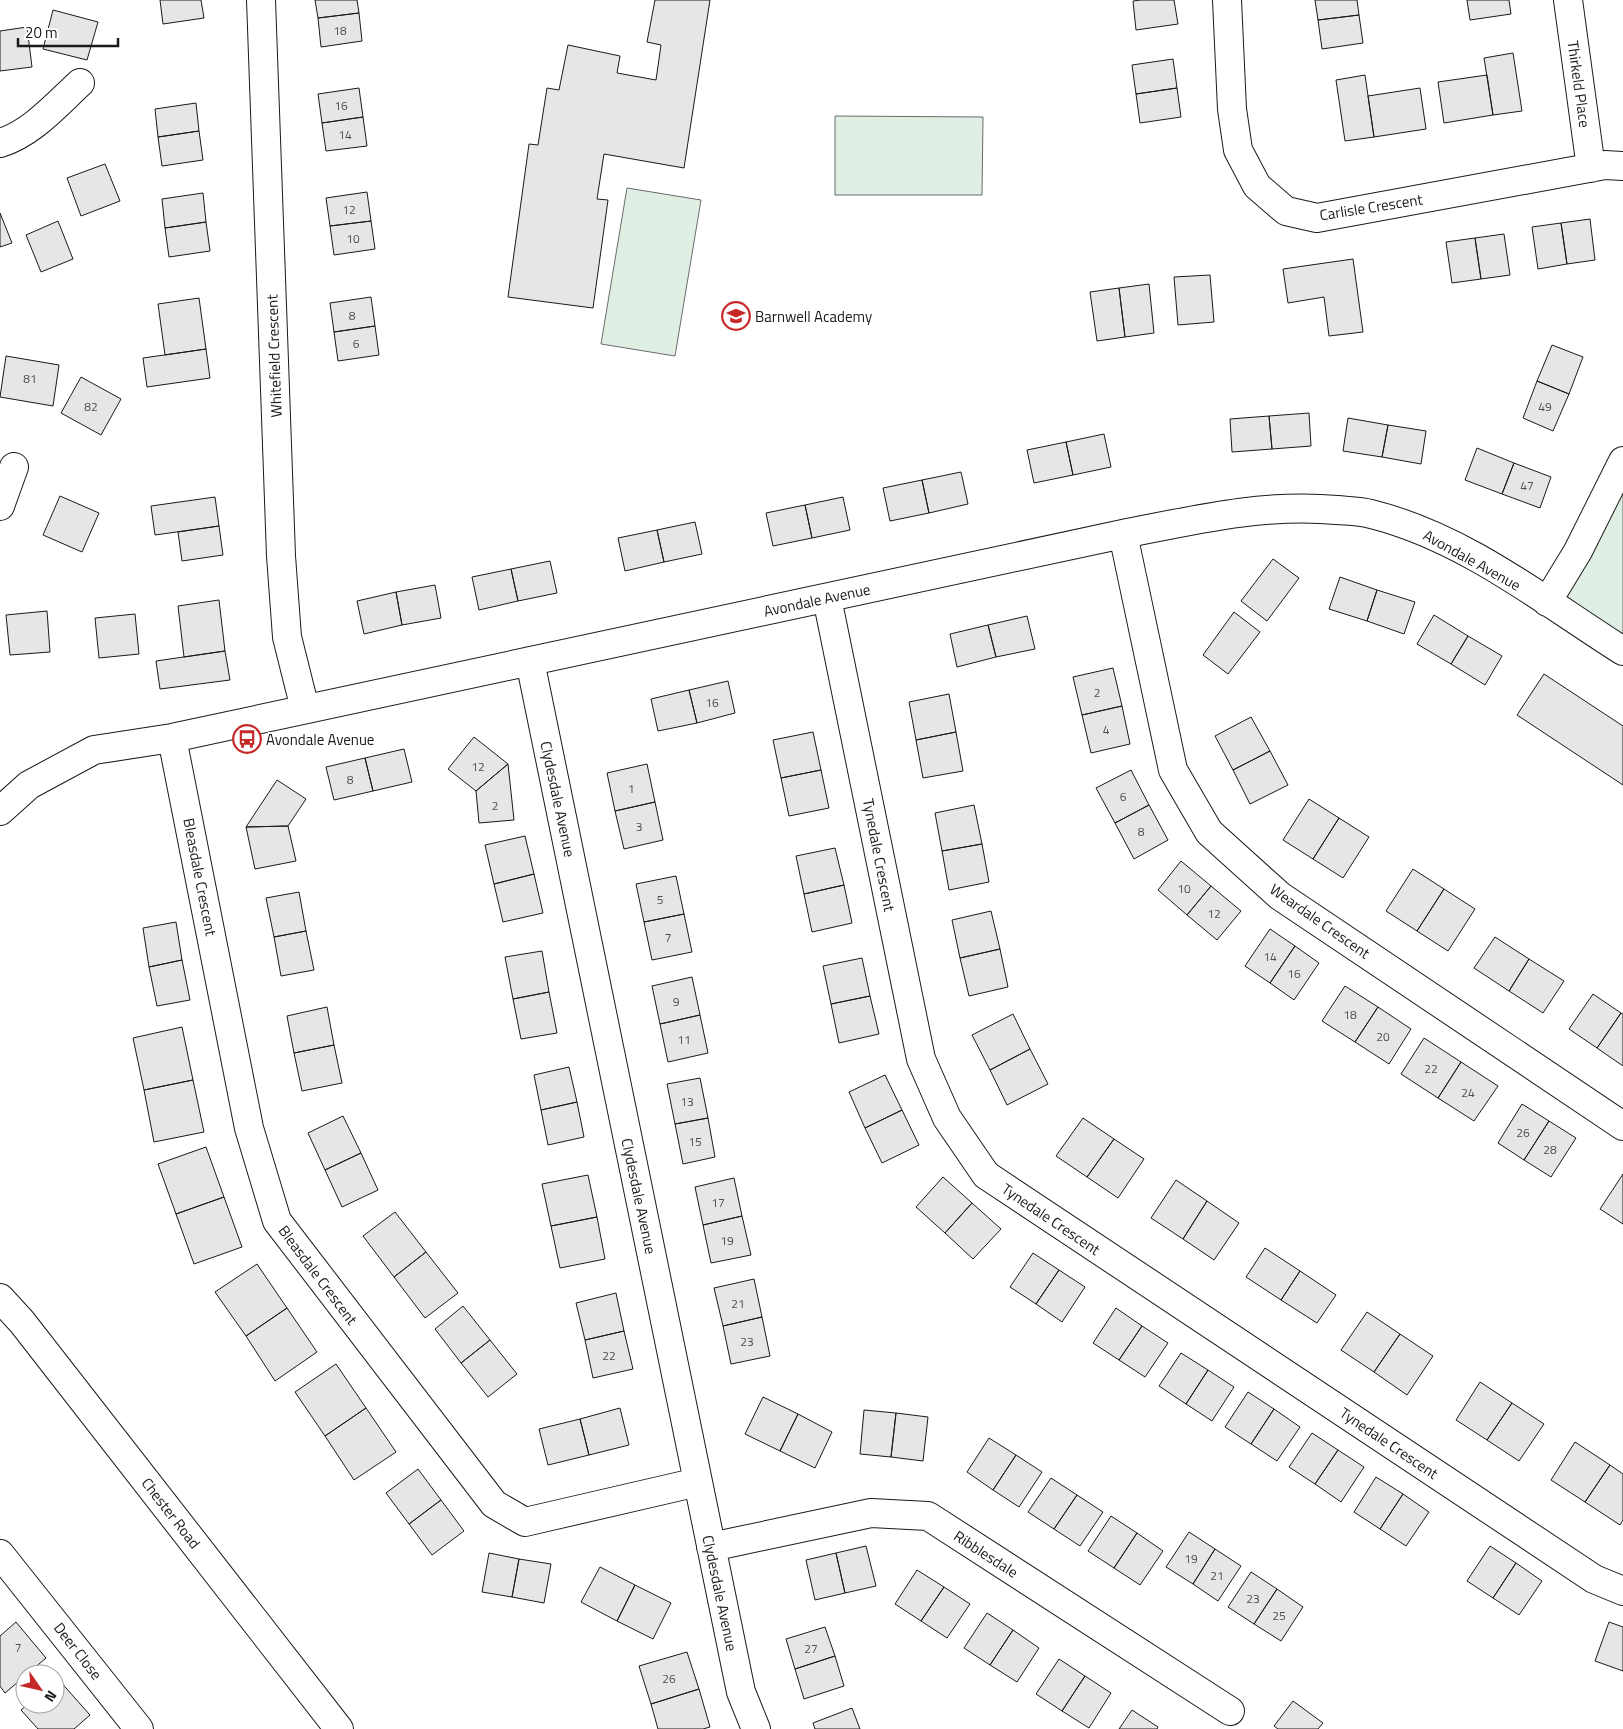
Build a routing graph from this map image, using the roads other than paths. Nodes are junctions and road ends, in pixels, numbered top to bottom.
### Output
1 (261, 0) edge
2 (1227, 0) edge
3 (1568, 0) edge
4 (80, 82) dead end
5 (0, 143) edge
6 (1623, 166) edge
7 (1590, 168) junction
8 (1623, 461) edge
9 (14, 467) dead end
10 (0, 506) edge
11 (1123, 534) junction
12 (827, 598) junction
13 (1547, 602) junction
14 (1623, 651) edge
15 (530, 661) junction
16 (305, 709) junction
17 (172, 738) junction
18 (0, 812) edge
19 (1623, 1126) edge
20 (0, 1298) edge
21 (698, 1482) junction
22 (711, 1547) junction
23 (0, 1554) edge
24 (9, 1582) edge
25 (1623, 1591) edge
26 (1230, 1711) dead end
27 (139, 1729) edge
28 (340, 1729) edge
29 (756, 1729) edge

1 - 16 street, Whitefield Crescent
2 - 7 street, Carlisle Crescent
3 - 7 street, Thirkeld Place
4 - 5 street
6 - 7 street, Carlisle Crescent
8 - 13 street
9 - 10 street
11 - 12 street, Avondale Avenue
11 - 13 street, Avondale Avenue
11 - 19 street, Weardale Crescent
12 - 15 street, Avondale Avenue
12 - 25 street, Tynedale Crescent
13 - 14 street, Avondale Avenue
15 - 16 street, Avondale Avenue
15 - 21 street, Clydesdale Avenue
16 - 17 street, Avondale Avenue
17 - 18 street, Avondale Avenue
17 - 21 street, Bleasdale Crescent
20 - 28 street, Chester Road
21 - 22 street, Clydesdale Avenue
22 - 26 street, Ribblesdale
22 - 29 street, Clydesdale Avenue
23 - 24 street, Deer Close
24 - 27 street, Deer Close

